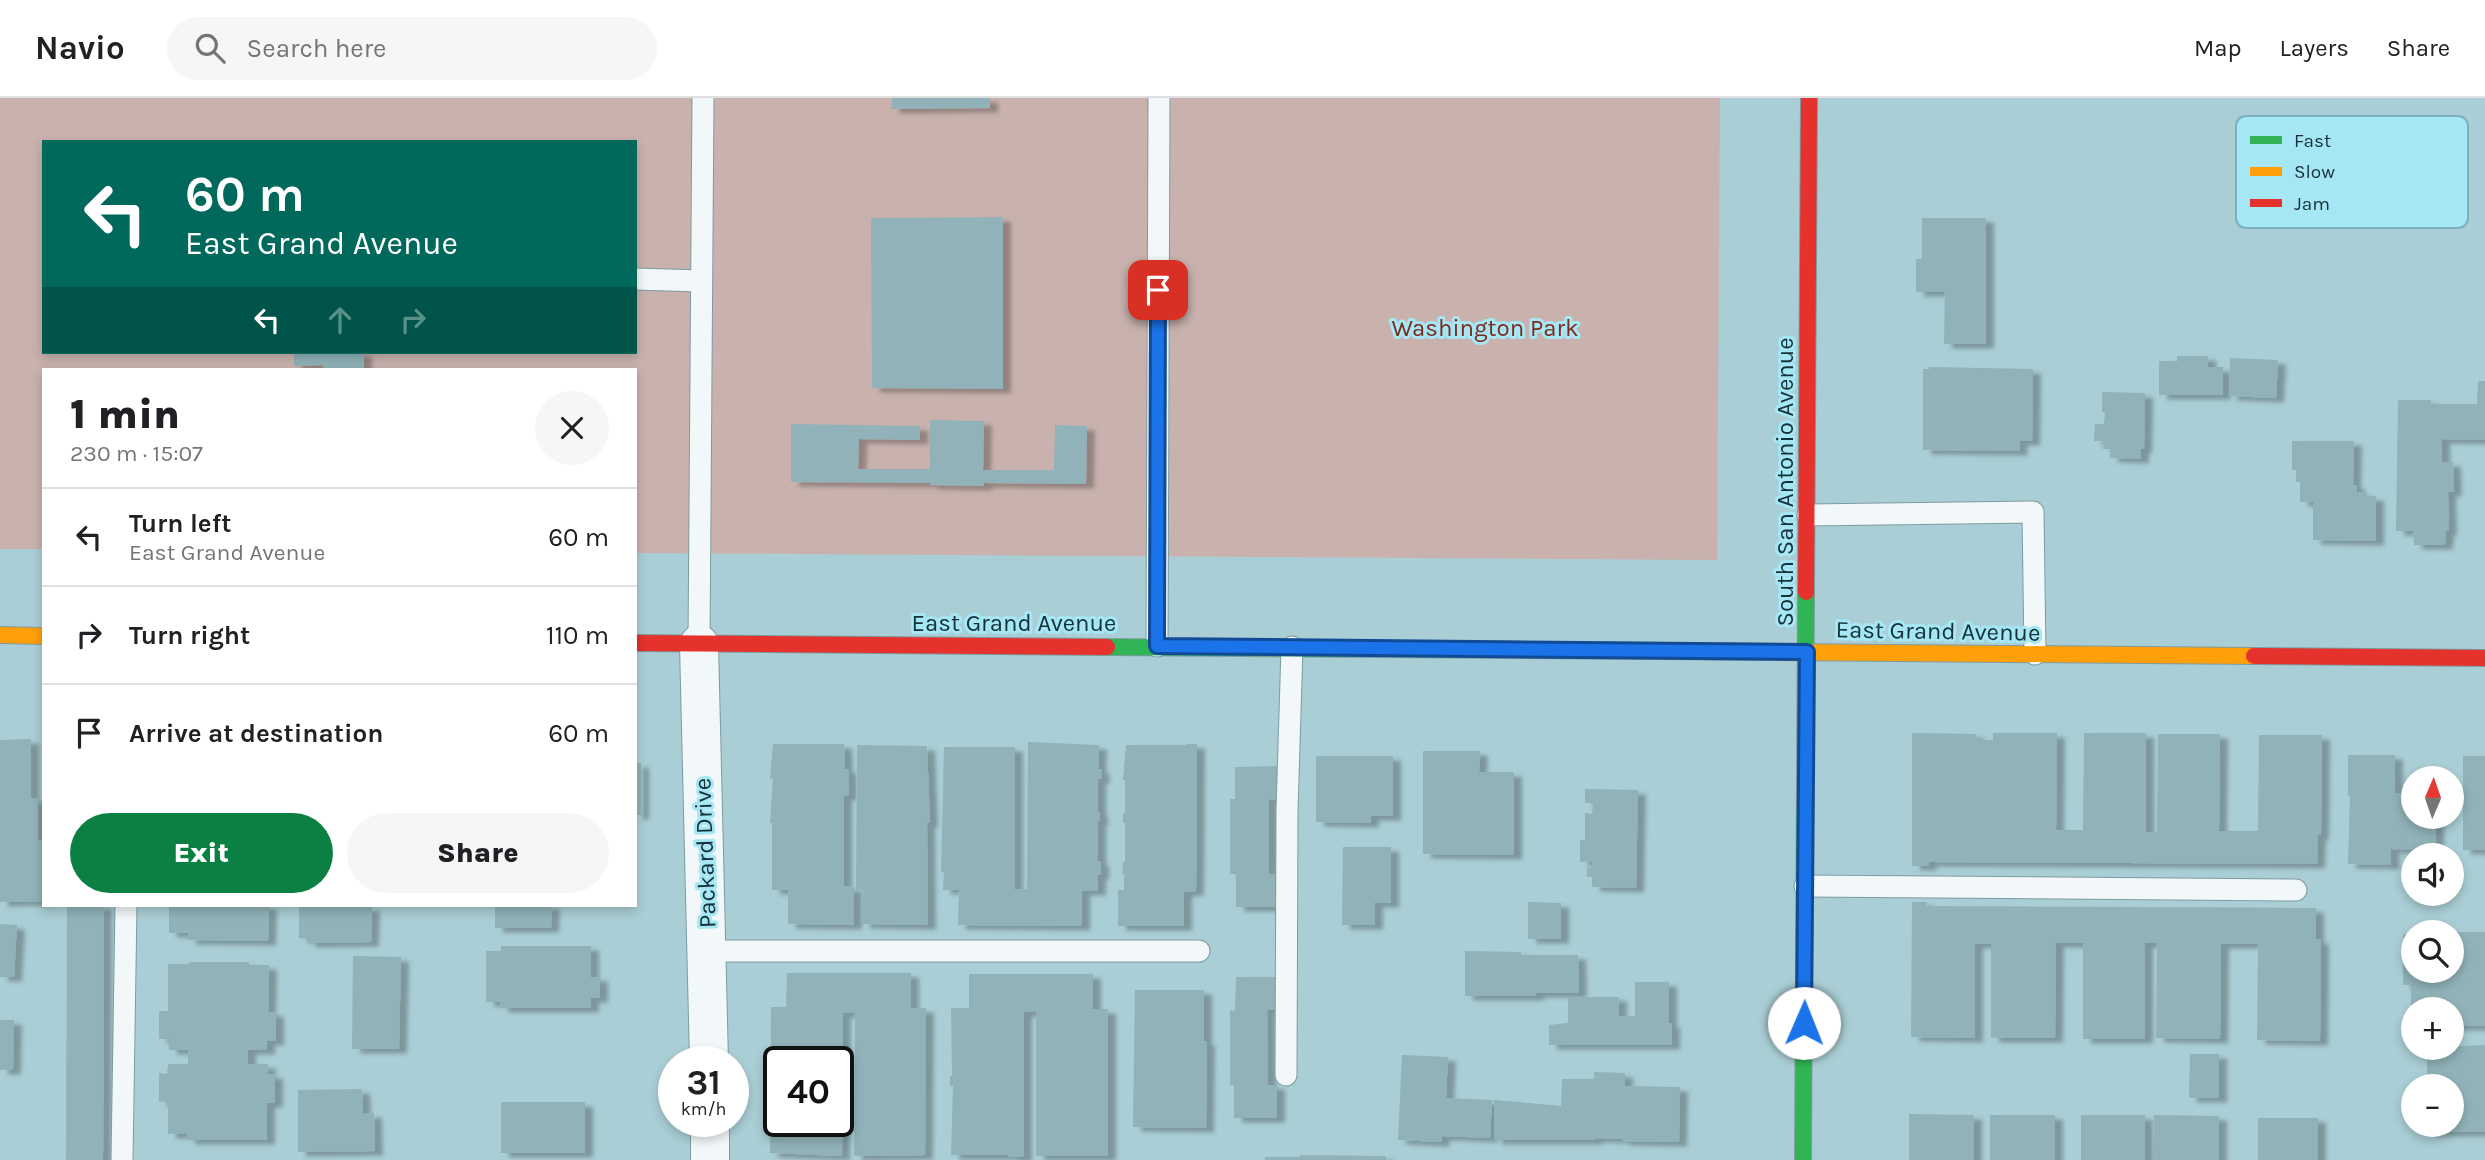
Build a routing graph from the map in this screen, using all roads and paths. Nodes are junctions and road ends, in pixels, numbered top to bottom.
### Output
1 (703, 98) edge
2 (1159, 98) edge
3 (1809, 98) edge
4 (637, 279) edge
5 (701, 281) junction
6 (1808, 515) junction
7 (0, 635) edge
8 (42, 636) edge
9 (637, 643) edge
10 (699, 645) junction
11 (1157, 646) junction
12 (1292, 647) junction
13 (1807, 652) junction
14 (2035, 654) junction
15 (2485, 658) edge
16 (1805, 886) junction
17 (2296, 890) dead end
18 (126, 907) edge
19 (708, 951) junction
20 (1199, 951) dead end
21 (709, 1046) edge
22 (1286, 1075) dead end
23 (710, 1137) edge
24 (122, 1160) edge
25 (710, 1160) edge
26 (1803, 1160) edge

1 - 5 lane
2 - 11 lane
3 - 6 street, South San Antonio Avenue
4 - 5 lane
5 - 10 lane
6 - 13 street, South San Antonio Avenue
6 - 14 lane
7 - 8 street
9 - 10 street, East Grand Avenue
10 - 11 street, East Grand Avenue
10 - 19 street, Packard Drive
11 - 12 street, East Grand Avenue
12 - 13 street, East Grand Avenue
12 - 22 lane
13 - 14 street, East Grand Avenue
13 - 16 street, South San Antonio Avenue
14 - 15 street, East Grand Avenue
16 - 17 lane
16 - 26 street, South San Antonio Avenue
18 - 24 lane
19 - 20 lane
19 - 21 street, Packard Drive
23 - 25 street

